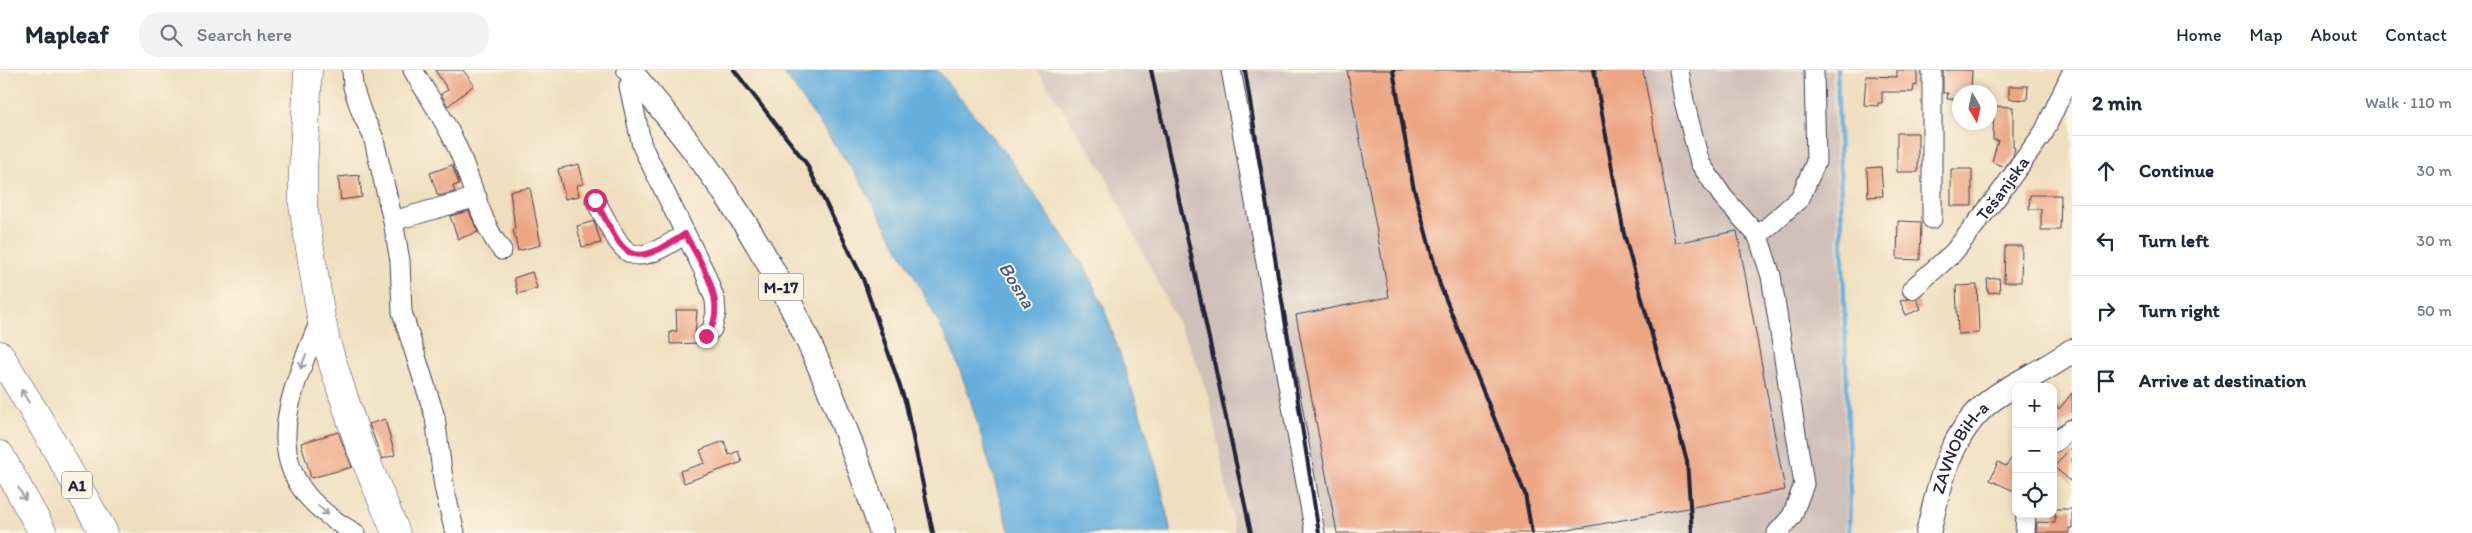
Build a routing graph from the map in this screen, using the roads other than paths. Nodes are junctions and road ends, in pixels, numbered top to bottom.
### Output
1 (305, 70) edge
2 (352, 70) edge
3 (413, 70) edge
4 (1232, 70) edge
5 (1680, 70) edge
6 (1814, 70) edge
7 (1932, 70) edge
8 (2072, 72) edge
9 (633, 75) edge
10 (477, 198) junction
11 (595, 200) dead end
12 (1932, 219) dead end
13 (393, 221) junction
14 (685, 234) junction
15 (1758, 236) junction
16 (502, 250) dead end
17 (1912, 288) dead end
18 (321, 317) junction
19 (706, 336) dead end
20 (2072, 351) edge
21 (0, 355) edge
22 (2072, 429) edge
23 (2057, 440) edge
24 (0, 455) edge
25 (2026, 518) edge
26 (43, 533) edge
27 (104, 533) edge
28 (355, 533) edge
29 (396, 533) edge
30 (455, 533) edge
31 (882, 533) edge
32 (1315, 533) edge
33 (1778, 533) edge
34 (1928, 533) edge
35 (2025, 533) edge

1 - 18 highway
2 - 13 street
3 - 10 street
4 - 32 street
5 - 15 street
6 - 15 street
7 - 12 street
8 - 17 street, Tešanjska
9 - 14 street
9 - 31 main road, M-17
10 - 13 street
10 - 16 street
11 - 14 street
13 - 30 street
14 - 19 street
15 - 33 street
18 -> 28 street
18 - 29 highway
20 - 34 main road, ZAVNOBiH-a
27 -> 21 highway, A1
22 - 23 street
24 -> 26 highway
25 - 35 street

